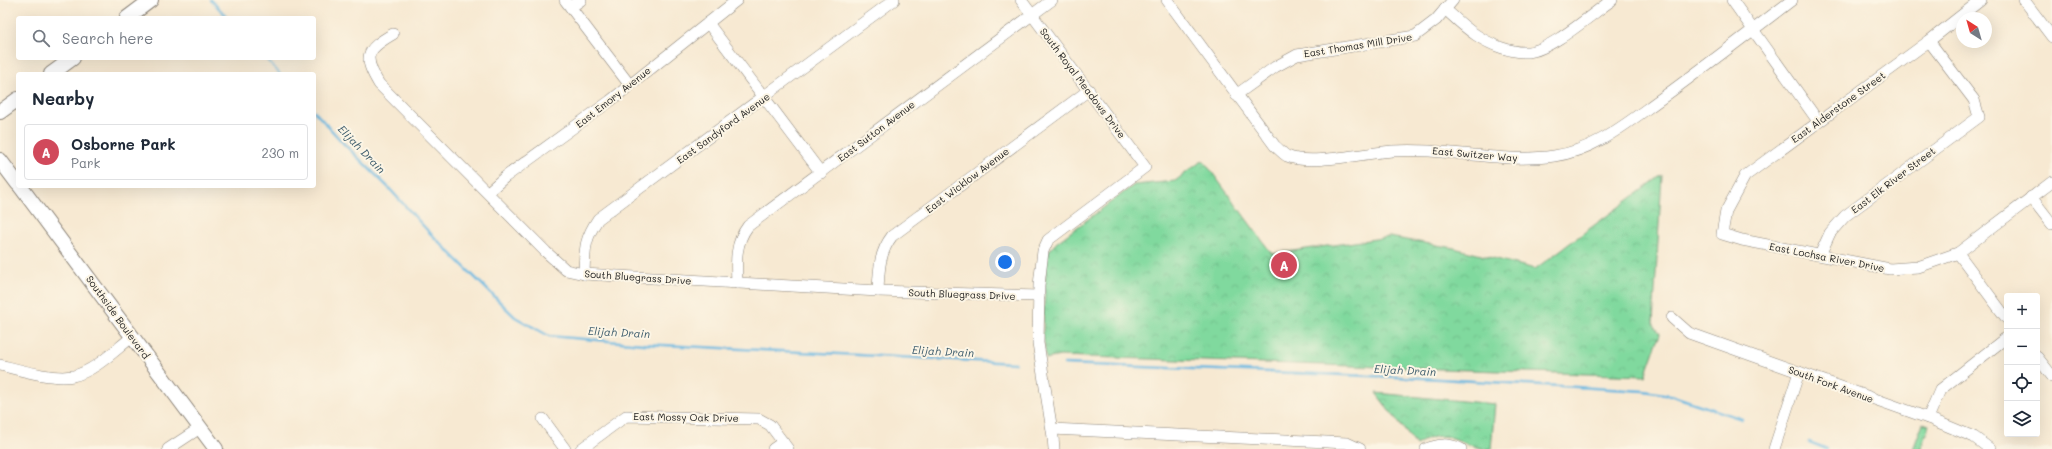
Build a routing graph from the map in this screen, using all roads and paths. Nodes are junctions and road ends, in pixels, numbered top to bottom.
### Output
1 (151, 0) edge
2 (581, 0) edge
3 (737, 0) edge
4 (894, 0) edge
5 (1021, 0) edge
6 (1052, 0) edge
7 (1167, 0) edge
8 (1453, 0) edge
9 (1612, 0) edge
10 (1732, 0) edge
11 (1792, 0) edge
12 (1981, 0) edge
13 (2024, 0) edge
14 (568, 4) edge
15 (1445, 9) junction
16 (1032, 15) junction
17 (130, 16) edge
18 (708, 23) junction
19 (1754, 29) junction
20 (393, 34) dead end
21 (2052, 37) edge
22 (1929, 41) junction
23 (70, 60) edge
24 (54, 72) edge
25 (629, 84) junction
26 (1089, 90) junction
27 (1236, 94) junction
28 (765, 97) junction
29 (16, 100) edge
30 (0, 112) edge
31 (1818, 121) junction
32 (0, 160) edge
33 (821, 173) junction
34 (16, 181) edge
35 (2052, 182) edge
36 (21, 188) edge
37 (488, 192) junction
38 (2031, 197) junction
39 (2052, 224) edge
40 (1722, 234) joint
41 (1958, 252) junction
42 (1820, 255) junction
43 (584, 274) junction
44 (737, 283) junction
45 (878, 291) junction
46 (1039, 296) junction
47 (2004, 315) edge
48 (1672, 318) dead end
49 (132, 337) junction
50 (2004, 339) edge
51 (2040, 361) edge
52 (0, 365) edge
53 (1799, 372) junction
54 (2052, 376) edge
55 (1928, 418) junction
56 (543, 419) dead end
57 (200, 428) junction
58 (1052, 429) junction
59 (785, 445) edge
60 (168, 449) edge
61 (216, 449) edge
62 (565, 449) edge
63 (581, 449) edge
64 (773, 449) edge
65 (1054, 449) edge
66 (1360, 449) edge
67 (1426, 449) edge
68 (1461, 449) edge
69 (1774, 449) edge
70 (1990, 449) edge

1 - 17 main road
2 - 14 street
3 - 18 street, East Emory Avenue
4 - 28 street, East Sandyford Avenue
5 - 16 street, South Royal Meadows Drive
6 - 16 street, East Sutton Avenue
7 - 27 street, East Switzer Way
8 - 15 street, East Thomas Mill Drive
9 - 15 street
10 - 19 street
11 - 19 street, East Switzer Way
12 - 22 street, East Alderstone Street
13 - 21 street
14 - 25 street
15 - 27 street, East Thomas Mill Drive
16 - 26 street, South Royal Meadows Drive
16 - 33 street, East Sutton Avenue
18 - 25 street, East Emory Avenue
18 - 28 street
19 - 27 street, East Switzer Way
19 - 31 street
20 - 37 street, South Bluegrass Drive
22 - 31 street, East Alderstone Street
22 - 42 street, East Elk River Street
23 - 24 main road
25 - 37 street, East Emory Avenue
26 - 45 street, East Wicklow Avenue
26 - 46 street, South Royal Meadows Drive
28 - 33 street
28 - 43 street, East Sandyford Avenue
29 - 30 main road
31 - 40 street, East Alderstone Street
32 - 34 main road
33 - 44 street, East Sutton Avenue
35 - 38 street, East Lochsa River Drive
36 - 49 main road, Southside Boulevard
37 - 43 street, South Bluegrass Drive
38 - 39 street
38 - 41 street, East Lochsa River Drive
40 - 42 street, East Lochsa River Drive
41 - 42 street, East Lochsa River Drive
41 - 47 street
43 - 44 street, South Bluegrass Drive
44 - 45 street, South Bluegrass Drive
45 - 46 street, South Bluegrass Drive
46 - 58 street
48 - 53 street, South Fork Avenue
49 - 52 street
49 - 57 main road, Southside Boulevard
50 - 55 street
51 - 54 street
53 - 55 street, South Fork Avenue
53 - 69 street
55 - 70 street, South Fork Avenue
56 - 62 street
57 - 60 street
57 - 61 main road, Southside Boulevard
58 - 65 street
58 - 66 street
59 - 63 street, East Mossy Oak Drive
59 - 64 street
67 - 68 street

